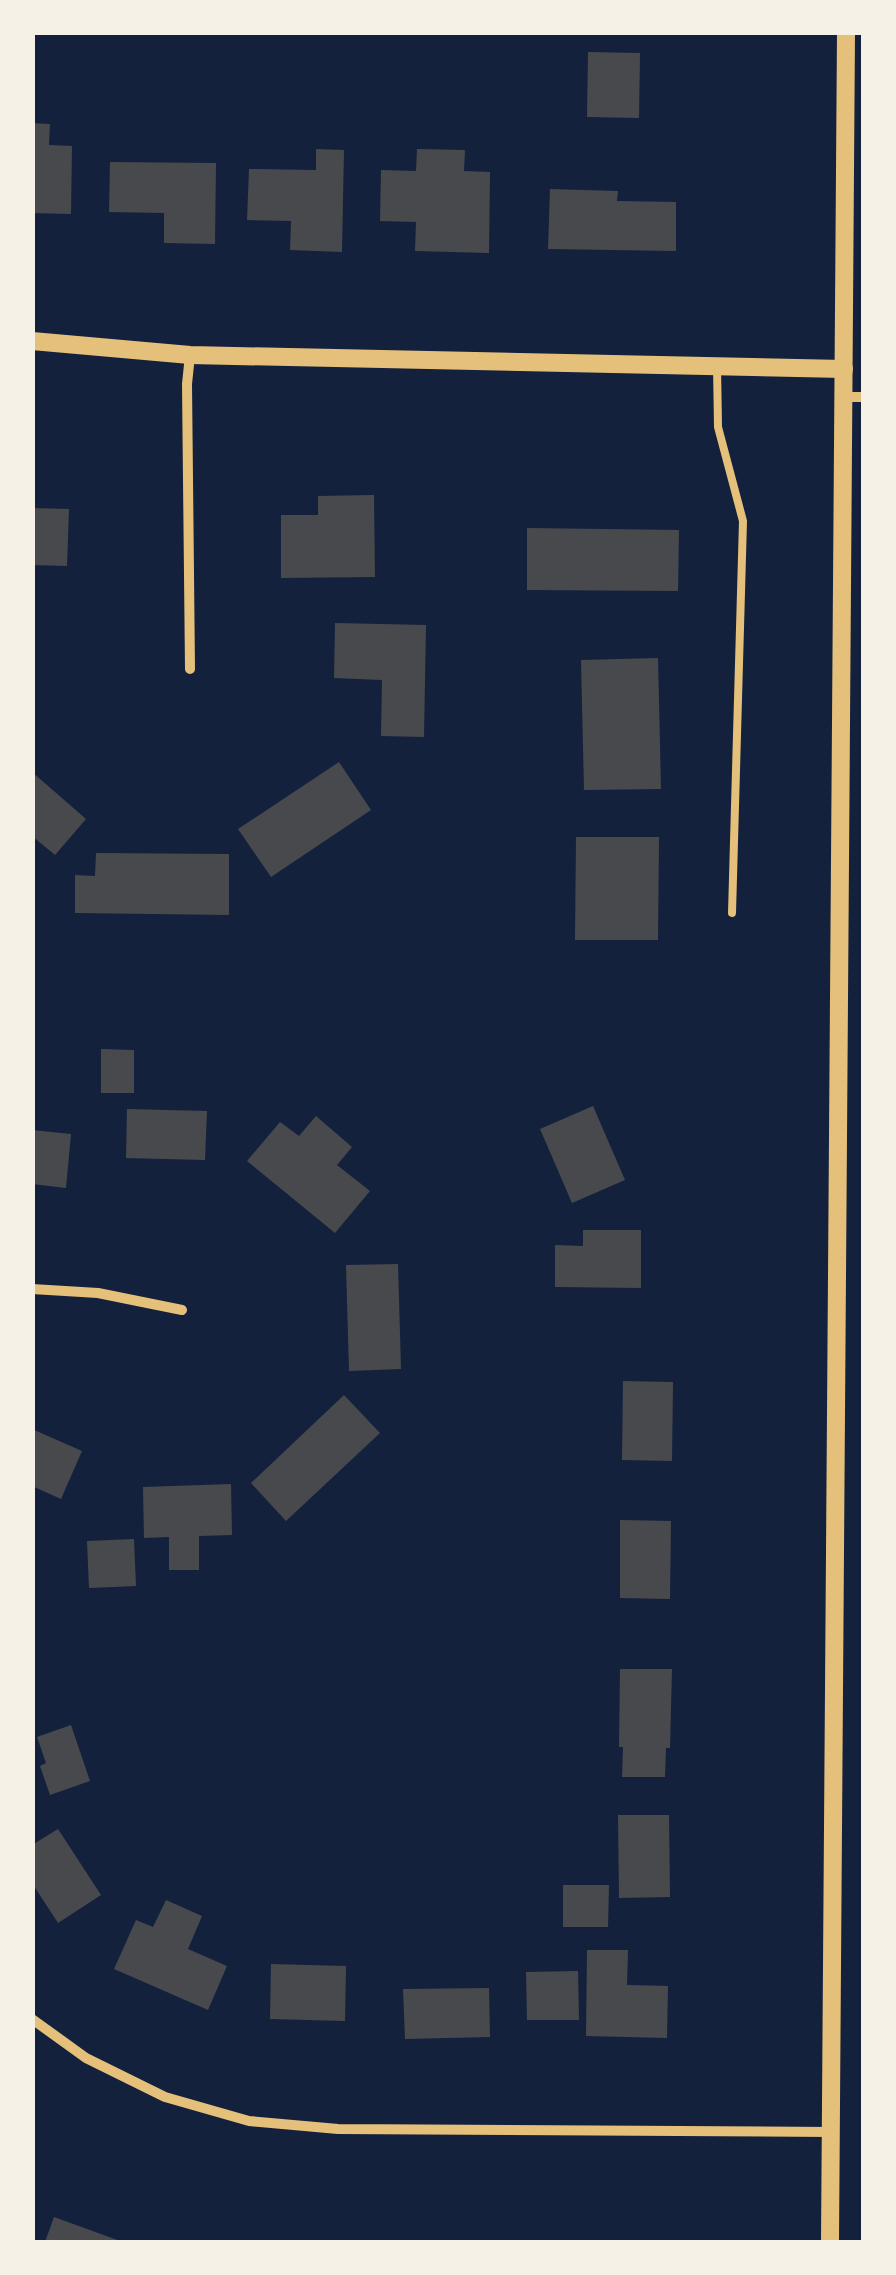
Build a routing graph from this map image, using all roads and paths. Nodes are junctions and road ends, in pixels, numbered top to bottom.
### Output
1 (846, 32) edge
2 (32, 340) edge
3 (190, 355) junction
4 (717, 366) junction
5 (844, 369) junction
6 (844, 397) junction
7 (864, 397) edge
8 (190, 669) dead end
9 (732, 913) dead end
10 (32, 1289) edge
11 (182, 1310) dead end
12 (32, 2019) edge
13 (832, 2132) junction
14 (830, 2242) edge

1 - 5 street
2 - 3 street
3 - 4 street
3 - 8 street
4 - 5 street
4 - 9 lane
5 - 6 street
6 - 7 street
6 - 13 street
10 - 11 street
12 - 13 street
13 - 14 street

